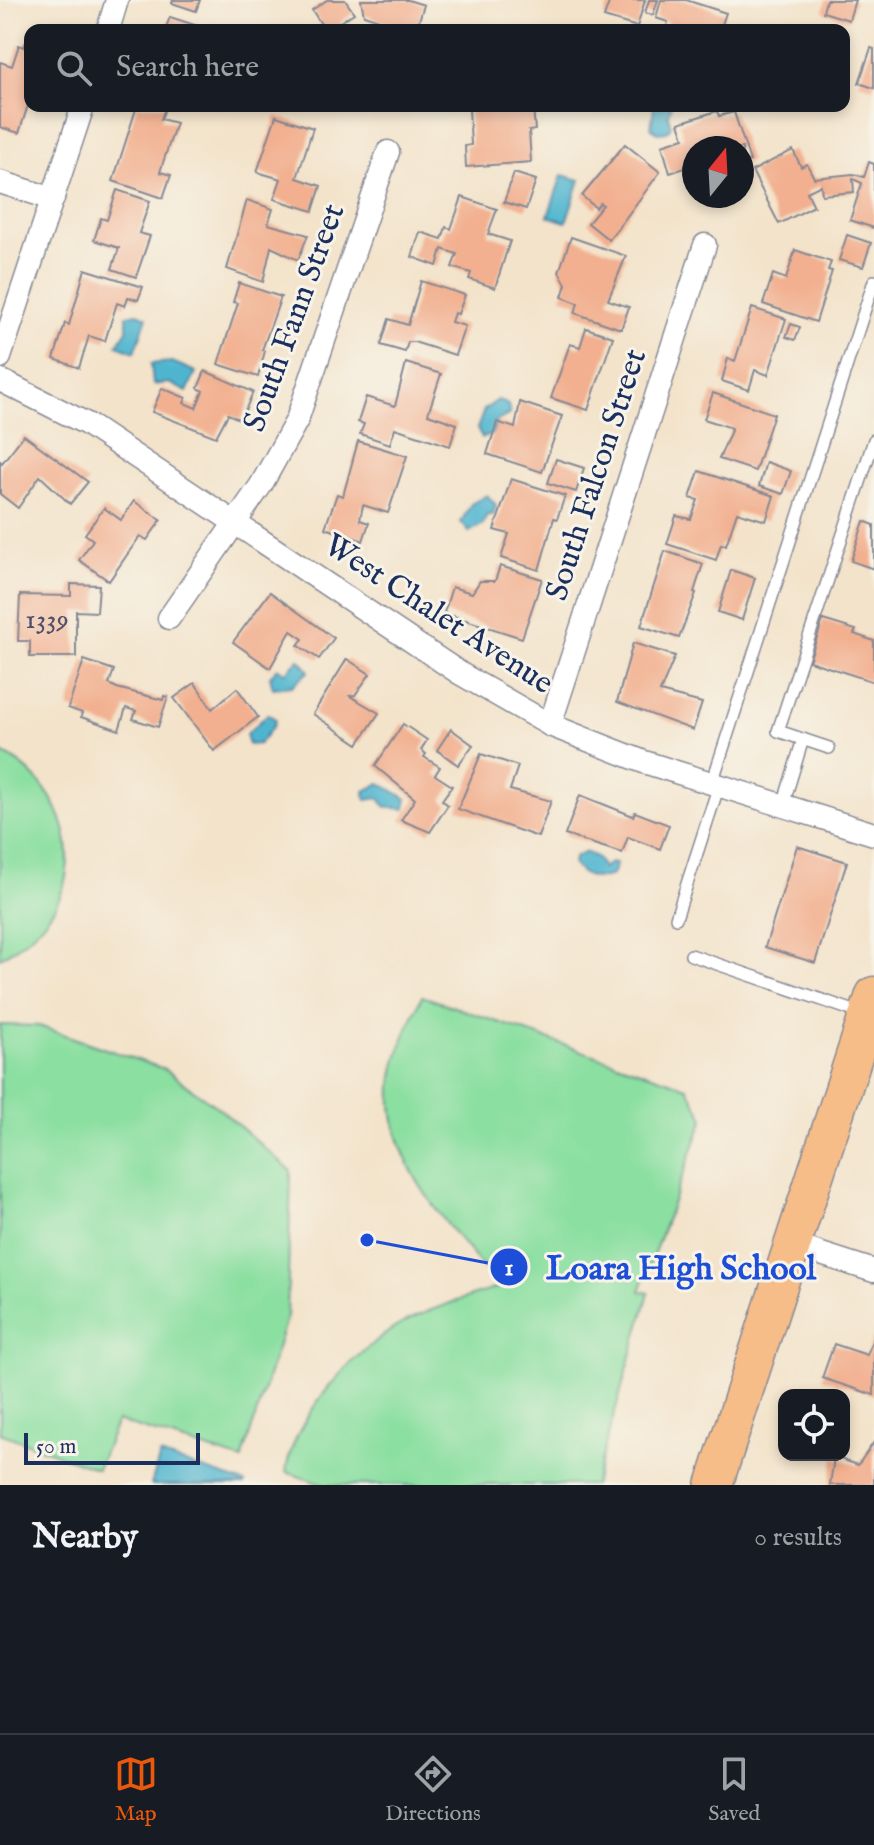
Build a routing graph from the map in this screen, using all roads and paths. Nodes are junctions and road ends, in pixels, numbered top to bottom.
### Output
1 (117, 0) edge
2 (110, 24) edge
3 (81, 112) edge
4 (388, 152) dead end
5 (0, 182) edge
6 (53, 199) junction
7 (705, 245) dead end
8 (874, 281) edge
9 (0, 357) edge
10 (0, 380) edge
11 (874, 440) edge
12 (235, 522) junction
13 (169, 618) dead end
14 (550, 725) junction
15 (803, 739) junction
16 (829, 748) dead end
17 (715, 784) junction
18 (783, 805) junction
19 (874, 834) edge
20 (676, 918) dead end
21 (691, 955) dead end
22 (871, 1005) edge
23 (793, 1245) junction
24 (874, 1271) edge
25 (714, 1485) edge

1 - 2 street
3 - 6 street
4 - 12 street, South Fann Street
5 - 6 street
6 - 9 street
7 - 14 street, South Falcon Street
8 - 17 lane
10 - 12 street, West Chalet Avenue
11 - 15 lane
12 - 13 street, South Fann Street
12 - 14 street, West Chalet Avenue
14 - 17 street, West Chalet Avenue
15 - 16 lane
15 - 18 lane
17 - 18 street, West Chalet Avenue
17 - 20 lane
18 - 19 street, West Chalet Avenue
21 - 22 lane
22 - 23 main road
23 - 24 street
23 - 25 main road

